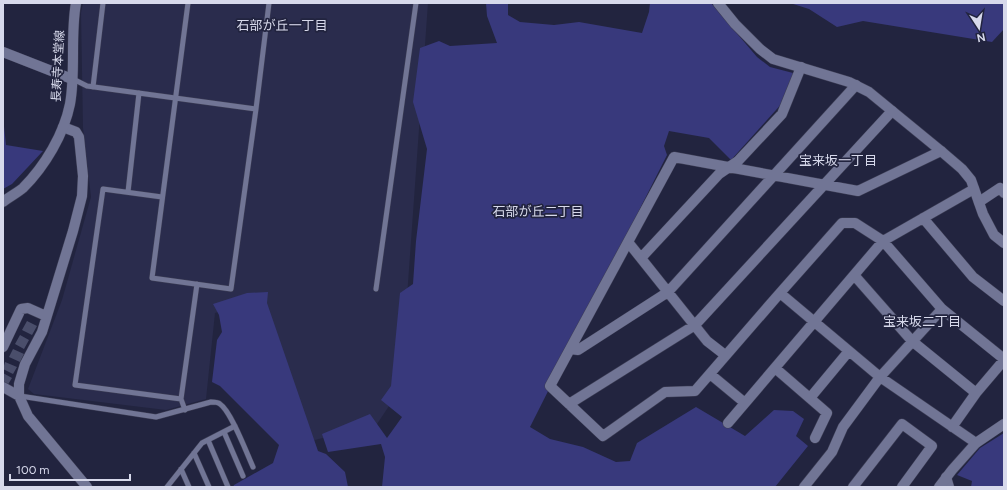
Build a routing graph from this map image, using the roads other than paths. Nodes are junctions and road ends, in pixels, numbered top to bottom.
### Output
1 (76, 3) edge
2 (104, 3) edge
3 (188, 3) edge
4 (269, 3) edge
5 (416, 3) edge
6 (718, 3) edge
7 (3, 52) edge
8 (801, 67) junction
9 (72, 79) junction
10 (856, 85) junction
11 (92, 87) junction
12 (139, 93) junction
13 (176, 98) junction
14 (256, 109) junction
15 (892, 111) junction
16 (63, 127) junction
17 (941, 151) junction
18 (728, 167) junction
19 (774, 175) junction
20 (824, 185) junction
21 (974, 189) junction
22 (128, 192) junction
23 (1004, 193) edge
24 (162, 197) junction
25 (3, 202) edge
26 (979, 202) junction
27 (923, 218) junction
28 (883, 241) junction
29 (628, 242) junction
30 (1004, 244) edge
31 (641, 258) junction
32 (854, 275) junction
33 (197, 284) junction
34 (376, 289) dead end
35 (668, 292) junction
36 (780, 293) junction
37 (1004, 302) edge
38 (942, 309) junction
39 (46, 316) junction
40 (814, 322) junction
41 (695, 325) junction
42 (912, 341) junction
43 (3, 346) edge
44 (570, 349) junction
45 (849, 351) junction
46 (726, 355) junction
47 (1004, 360) edge
48 (775, 368) junction
49 (710, 374) junction
50 (880, 376) junction
51 (3, 387) edge
52 (976, 393) junction
53 (19, 396) junction
54 (810, 398) junction
55 (181, 399) junction
56 (745, 403) junction
57 (569, 404) junction
58 (185, 410) junction
59 (728, 423) dead end
60 (1004, 424) edge
61 (235, 426) junction
62 (952, 426) junction
63 (224, 432) junction
64 (815, 438) dead end
65 (208, 440) junction
66 (976, 443) junction
67 (194, 453) junction
68 (253, 467) dead end
69 (181, 469) junction
70 (243, 476) dead end
71 (948, 482) edge
72 (168, 486) edge
73 (87, 487) edge
74 (189, 487) edge
75 (209, 487) edge
76 (228, 487) edge
77 (804, 487) edge
78 (853, 487) edge
79 (902, 487) edge
80 (939, 487) edge

1 - 9 street, 長寿寺本堂線
2 - 11 lane
3 - 13 lane
4 - 14 lane
5 - 34 lane
6 - 8 street
7 - 9 street
8 - 10 street
8 - 18 street
9 - 11 lane
9 - 16 street, 長寿寺本堂線
10 - 15 street
10 - 19 street
11 - 12 lane
12 - 13 lane
12 - 22 lane
13 - 14 lane
13 - 24 lane
14 - 33 lane
15 - 17 street
15 - 20 street
16 - 25 street, 長寿寺本堂線
16 - 39 street
17 - 20 street
17 - 21 street
18 - 19 street
18 - 29 street
18 - 31 street
19 - 20 street
19 - 35 street
20 - 41 street
21 - 26 street
21 - 27 street
22 - 24 lane
22 - 55 lane
23 - 26 street
24 - 33 lane
26 - 30 street
27 - 28 street
27 - 37 street
28 - 32 street
28 - 36 street
28 - 38 street
29 - 31 street
29 - 44 street
31 - 35 street
32 - 40 street
32 - 42 street
33 - 55 lane
35 - 41 street
35 - 44 street
36 - 40 street
36 - 46 street
38 - 42 street
38 - 47 street
39 - 43 street
39 - 53 street
40 - 45 street
40 - 48 street
41 - 46 street
41 - 57 street
42 - 50 street
42 - 52 street
44 - 57 street
45 - 50 street
45 - 54 street
46 - 49 street
47 - 52 street
48 - 54 street
48 - 56 street
49 - 56 street
49 - 57 street
50 - 62 street
50 - 77 street
51 - 53 street
52 - 62 street
53 - 58 lane
53 - 73 street
54 - 64 street
55 - 58 lane
56 - 59 street
58 - 61 lane
60 - 66 street
61 - 63 lane
61 - 68 lane
62 - 66 street
63 - 65 lane
63 - 70 lane
65 - 67 lane
65 - 76 lane
66 - 71 street
67 - 69 lane
67 - 75 lane
69 - 72 lane
69 - 74 lane
71 - 80 street
78 - 79 street

